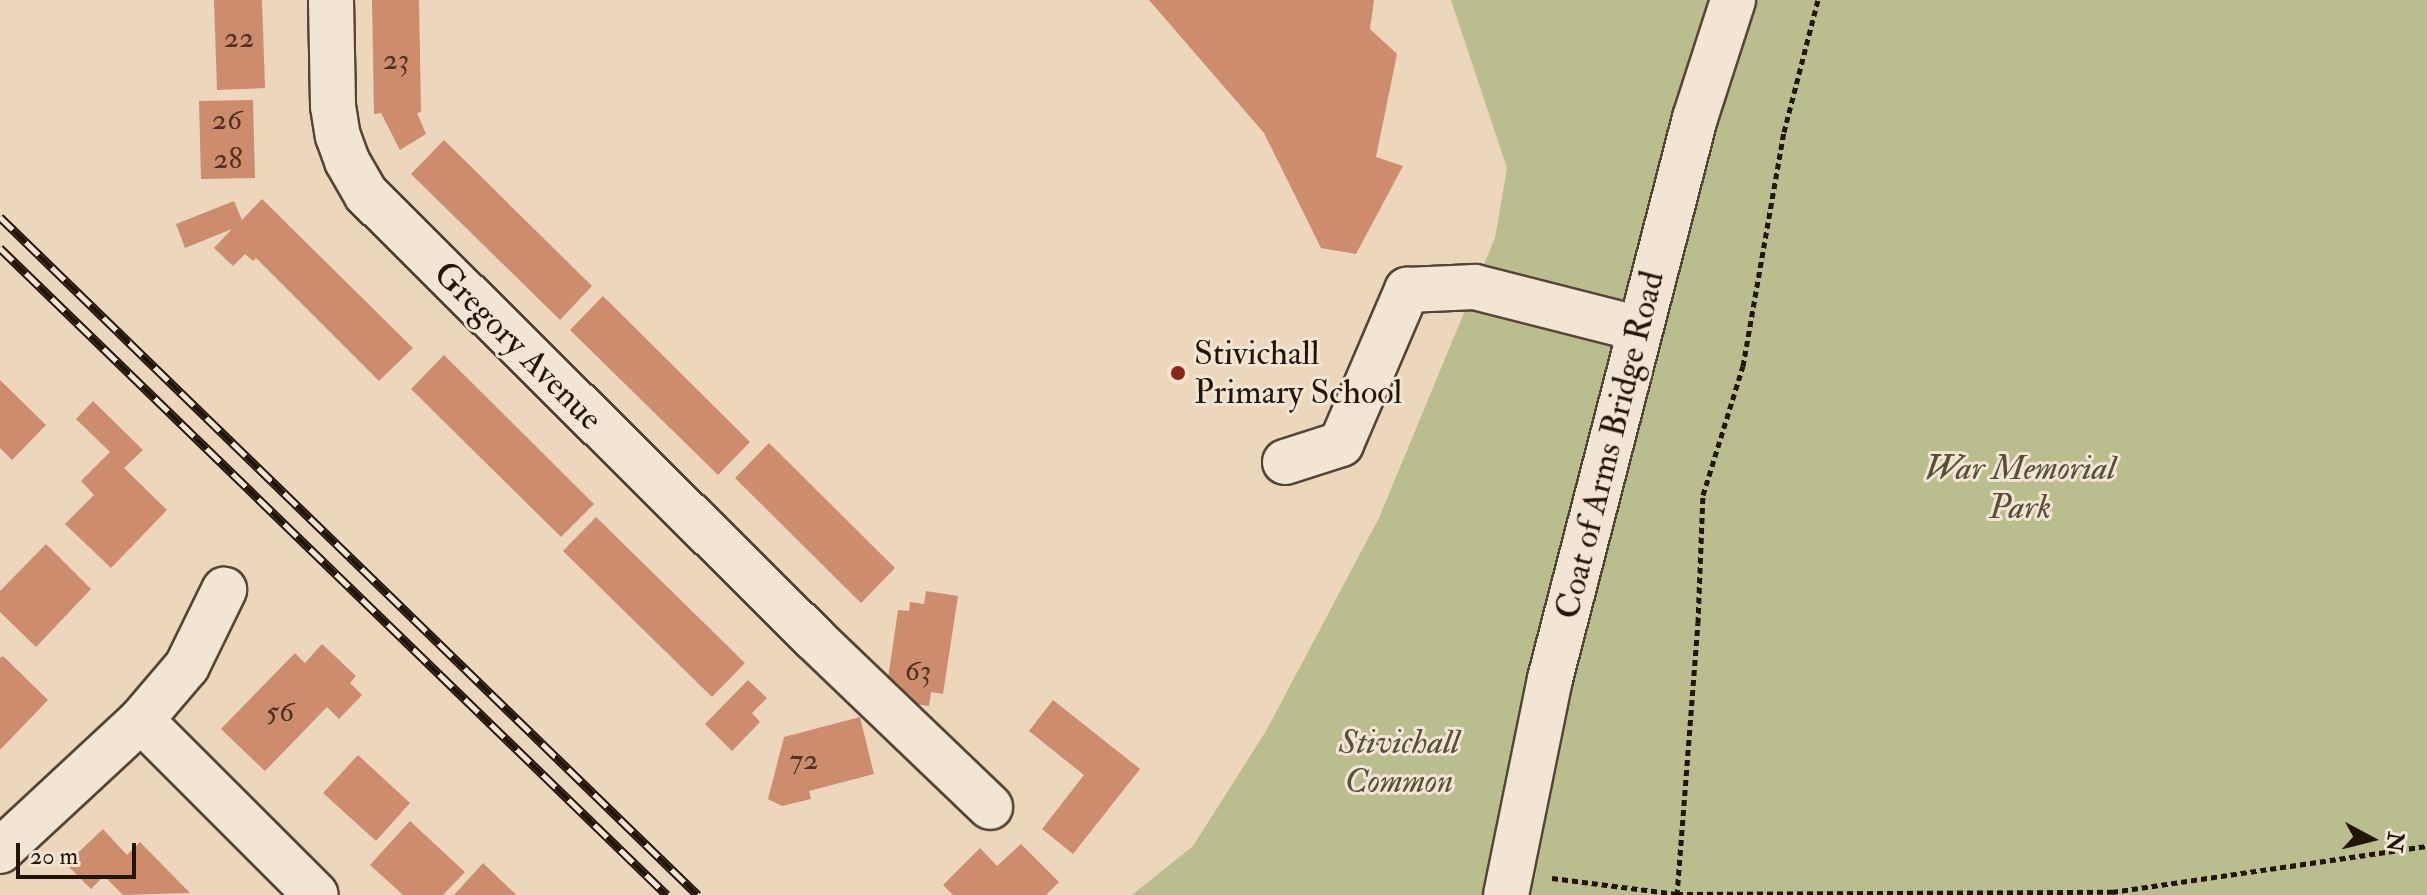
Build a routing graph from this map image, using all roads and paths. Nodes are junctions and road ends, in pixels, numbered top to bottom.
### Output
1 (331, 0) edge
2 (1733, 0) edge
3 (1818, 0) edge
4 (1640, 329) junction
5 (1285, 462) dead end
6 (224, 590) dead end
7 (141, 720) junction
8 (990, 807) dead end
9 (2427, 846) edge
10 (0, 851) edge
11 (1508, 884) edge
12 (1677, 894) edge
13 (316, 895) edge

1 - 8 street, Gregory Avenue
2 - 4 street, Coat of Arms Bridge Road
3 - 12 path
4 - 5 street
4 - 11 street, Coat of Arms Bridge Road
6 - 7 street
7 - 10 street
7 - 13 street
9 - 12 path
11 - 12 path

